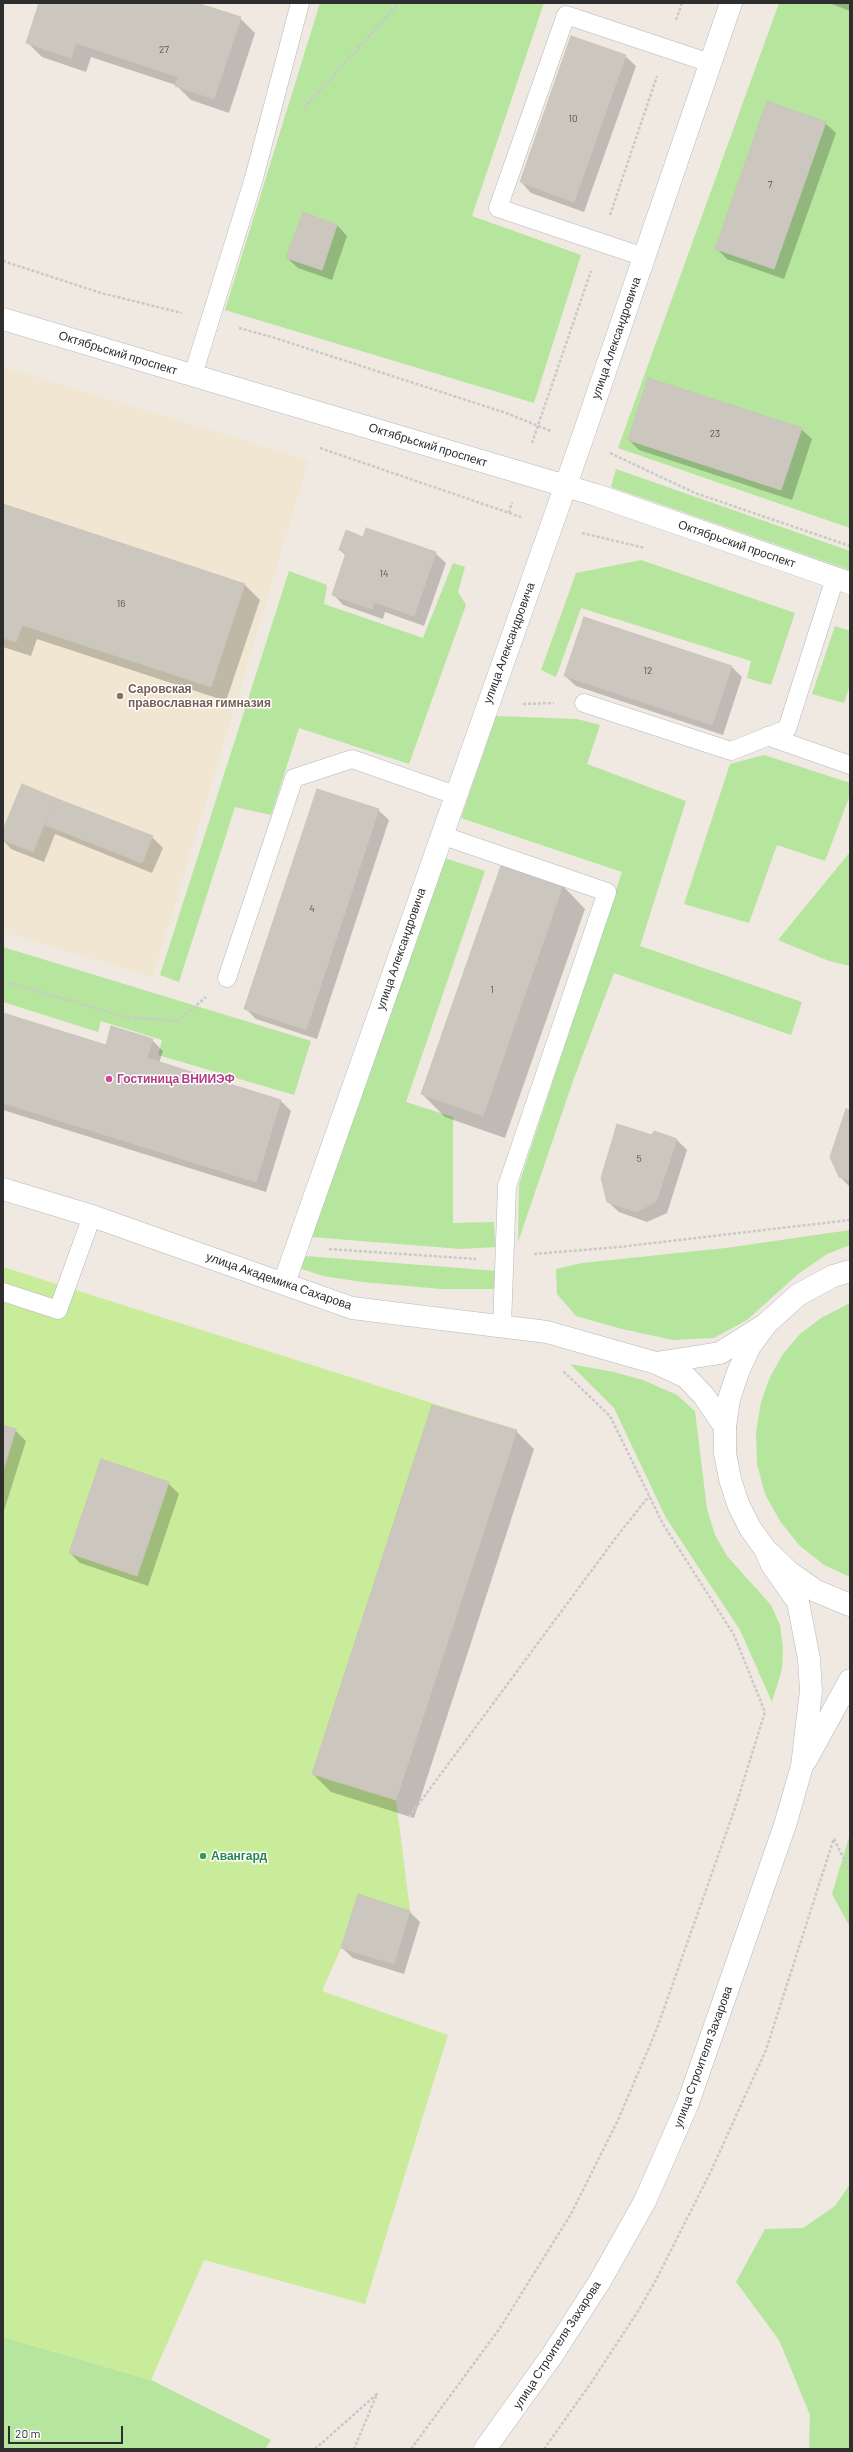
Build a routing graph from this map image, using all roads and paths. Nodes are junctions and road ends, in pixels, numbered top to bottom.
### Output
1 (300, 3) edge
2 (399, 3) edge
3 (731, 3) edge
4 (710, 63) junction
5 (302, 111) dead end
6 (644, 257) junction
7 (3, 261) edge
8 (3, 319) edge
9 (211, 320) junction
10 (193, 375) junction
11 (539, 426) dead end
12 (610, 453) dead end
13 (565, 486) junction
14 (850, 546) edge
15 (842, 580) edge
16 (584, 703) joint
17 (518, 704) dead end
18 (767, 736) junction
19 (850, 766) edge
20 (455, 795) junction
21 (441, 835) junction
22 (227, 978) joint
23 (3, 981) edge
24 (3, 1189) edge
25 (92, 1216) junction
26 (850, 1220) edge
27 (328, 1249) dead end
28 (505, 1256) junction
29 (850, 1271) edge
30 (284, 1283) junction
31 (3, 1292) edge
32 (767, 1323) junction
33 (502, 1326) junction
34 (656, 1363) junction
35 (562, 1370) dead end
36 (725, 1427) junction
37 (649, 1496) junction
38 (765, 1549) junction
39 (850, 1605) edge
40 (850, 1680) edge
41 (802, 1766) junction
42 (409, 1817) dead end
43 (850, 1871) edge
44 (3, 2447) edge
45 (9, 2449) edge
46 (316, 2449) edge
47 (354, 2449) edge
48 (411, 2449) edge
49 (485, 2449) edge
50 (544, 2449) edge

1 - 9 lane
2 - 5 path
3 - 4 street, улица Александровича
4 - 6 street, улица Александровича
4 - 6 lane
6 - 13 street, улица Александровича
7 - 9 path
8 - 10 street, Октябрьский проспект
9 - 10 lane
9 - 11 path
10 - 13 street, Октябрьский проспект
12 - 14 path
13 - 15 street, Октябрьский проспект
13 - 20 street, улица Александровича
15 - 18 lane
16 - 17 path
16 - 18 lane
18 - 19 lane
20 - 21 street, улица Александровича
20 - 22 lane
21 - 28 lane
21 - 30 street, улица Александровича
22 - 23 path
24 - 25 street, улица Академика Сахарова
25 - 30 street, улица Академика Сахарова
25 - 31 lane
26 - 28 path
27 - 28 path
28 - 33 lane
29 - 32 street, улица Академика Сахарова
30 - 33 street, улица Академика Сахарова
32 - 34 street, улица Академика Сахарова
32 - 36 street, улица Академика Сахарова
33 - 34 street, улица Академика Сахарова
34 - 36 street, улица Академика Сахарова
35 - 37 path
36 - 38 street, улица Академика Сахарова
37 - 42 path
37 - 48 path
38 - 39 street, улица Академика Сахарова
38 - 41 street, улица Строителя Захарова
40 - 41 street, улица Строителя Захарова
41 - 49 street, улица Строителя Захарова
43 - 50 path
44 - 45 path
46 - 47 path

